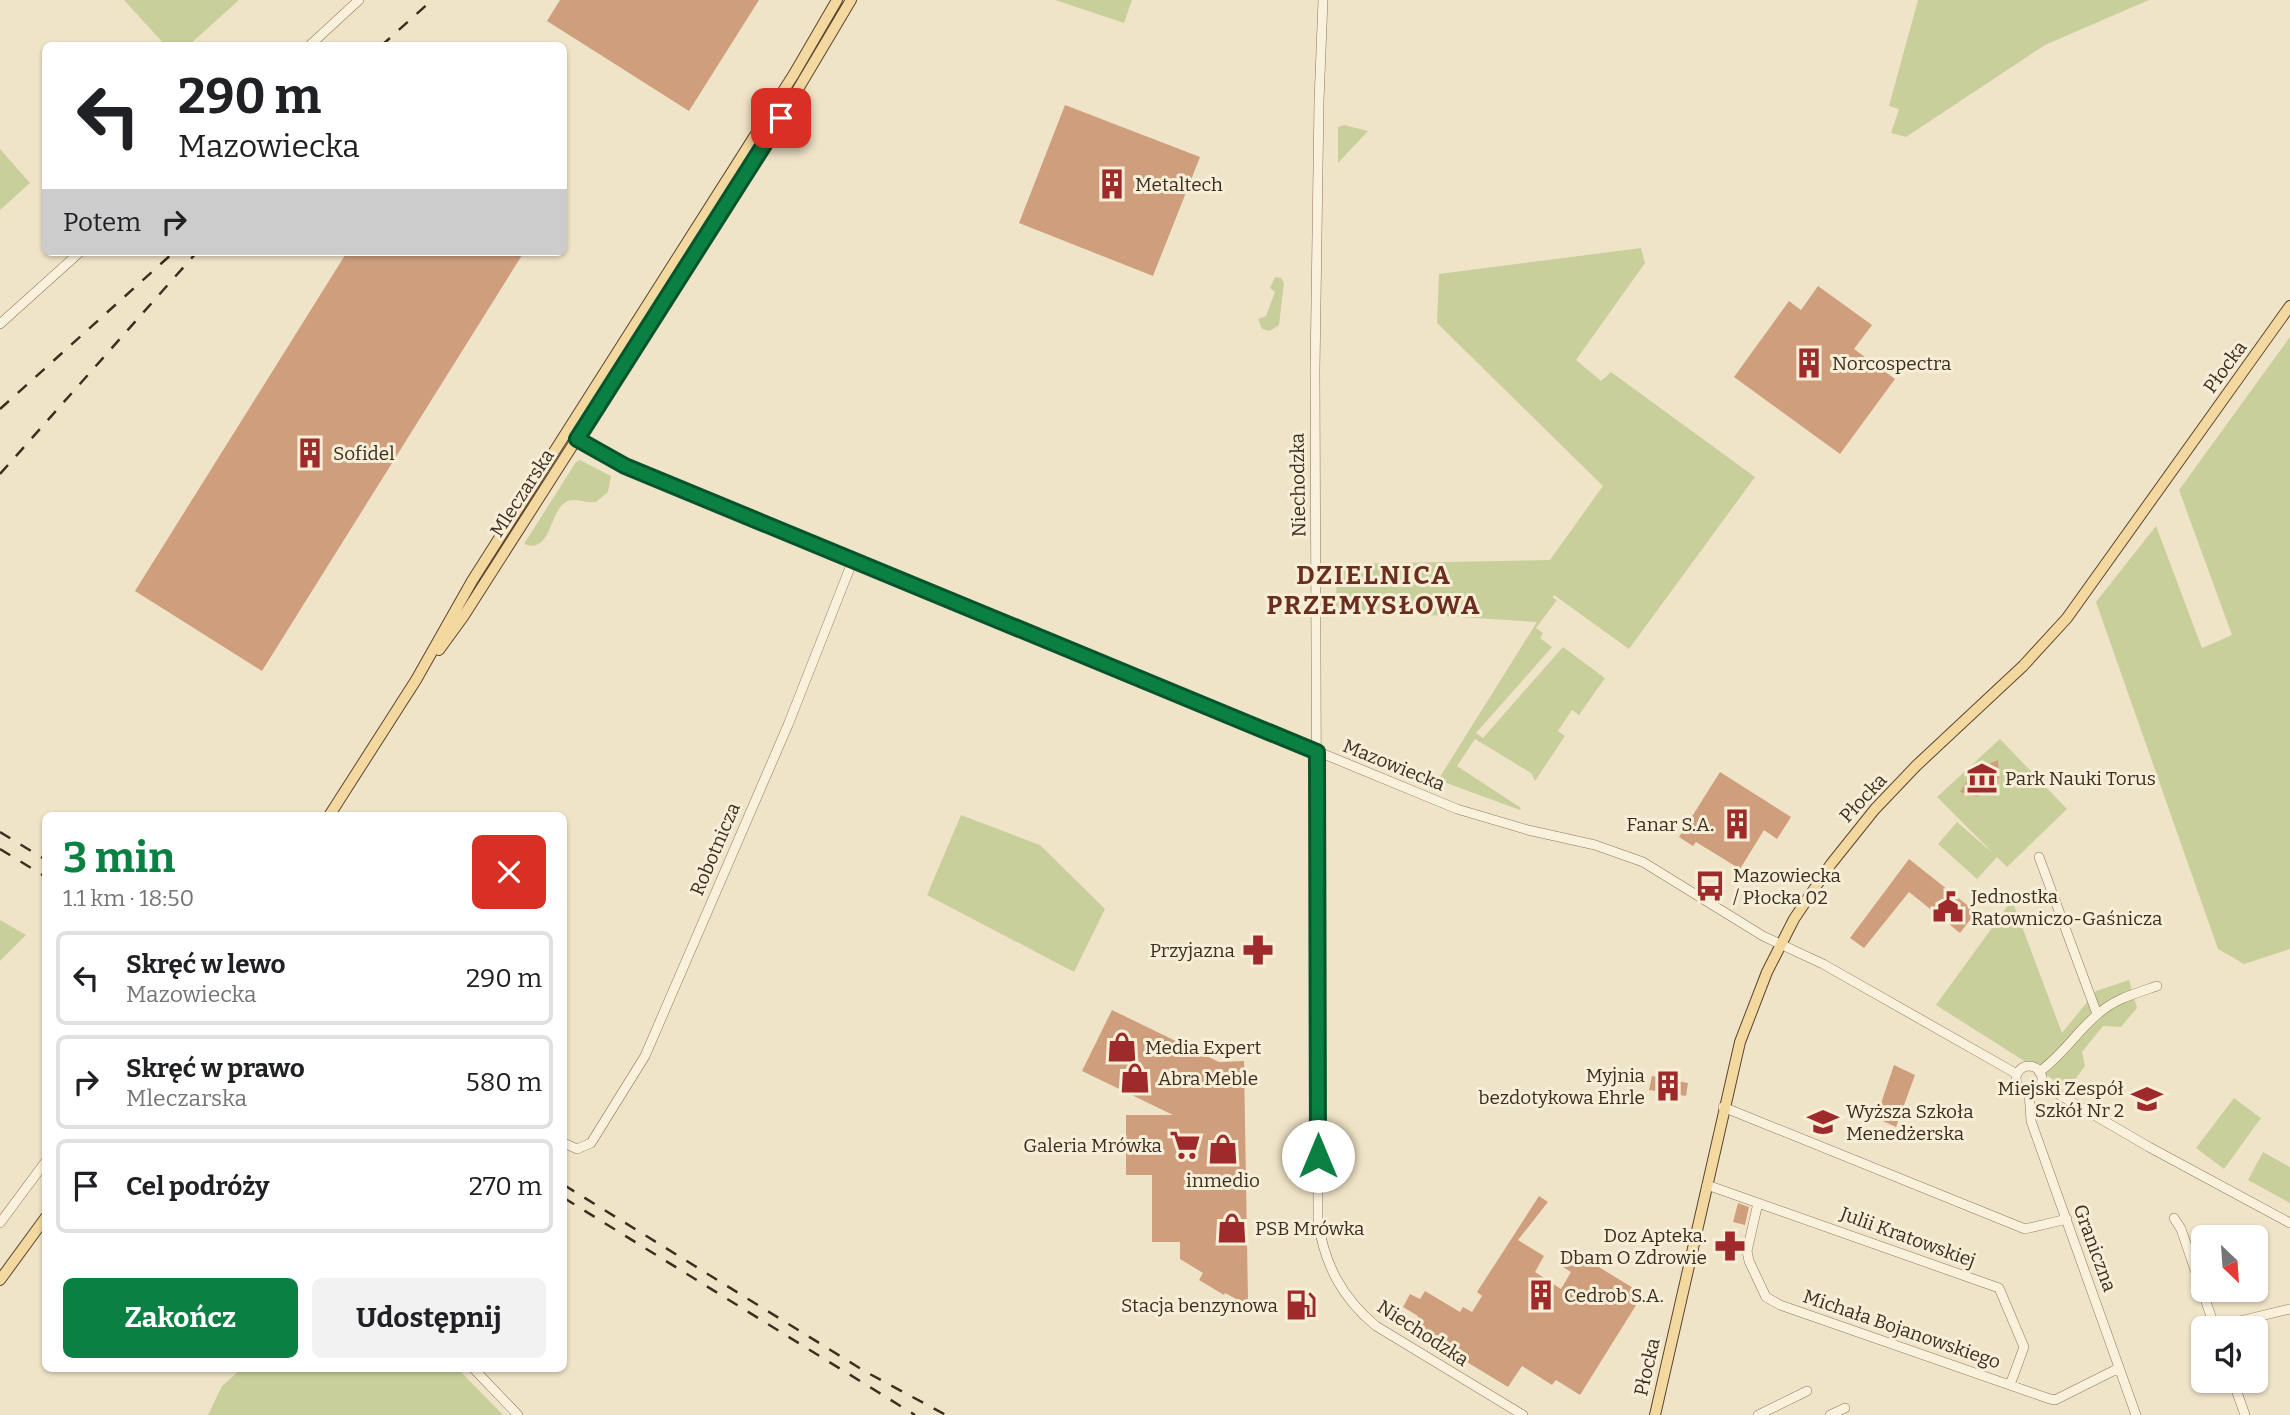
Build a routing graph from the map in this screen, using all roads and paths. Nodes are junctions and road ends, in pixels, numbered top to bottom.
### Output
1 (359, 0) edge
2 (837, 0) edge
3 (852, 0) edge
4 (1324, 0) edge
5 (313, 42) edge
6 (76, 256) edge
7 (2290, 306) edge
8 (0, 324) edge
9 (572, 435) junction
10 (853, 561) junction
11 (1317, 752) junction
12 (332, 812) edge
13 (2039, 857) dead end
14 (1781, 943) junction
15 (2157, 986) dead end
16 (2097, 1014) junction
17 (2039, 1072) junction
18 (2017, 1074) junction
19 (2041, 1084) junction
20 (2029, 1092) junction
21 (1723, 1107) junction
22 (567, 1144) edge
23 (42, 1166) edge
24 (35, 1176) junction
25 (42, 1180) edge
26 (1707, 1185) junction
27 (1758, 1203) junction
28 (2174, 1218) dead end
29 (2067, 1219) junction
30 (42, 1222) edge
31 (0, 1223) edge
32 (2290, 1223) edge
33 (0, 1280) edge
34 (2290, 1309) edge
35 (2211, 1316) edge
36 (2262, 1316) edge
37 (2119, 1368) junction
38 (477, 1372) edge
39 (2010, 1385) junction
40 (1807, 1391) dead end
41 (2237, 1393) edge
42 (1845, 1408) dead end
43 (518, 1415) edge
44 (1523, 1415) edge
45 (1654, 1415) edge
46 (1758, 1415) edge
47 (1830, 1415) edge
48 (2136, 1415) edge
49 (2245, 1415) edge

1 - 5 street
2 - 9 main road, Mleczarska
3 - 9 main road, Mleczarska
4 - 11 street, Niechodzka
6 - 8 street
7 - 14 main road, Płocka
9 - 10 street, Mazowiecka
9 - 12 main road, Mleczarska
10 - 11 street, Mazowiecka
10 - 22 street, Robotnicza
11 - 14 street, Mazowiecka
11 - 44 street, Niechodzka
13 - 16 street
14 - 18 street
14 - 21 main road, Płocka
15 - 16 street
16 - 17 street
17 - 18 street
17 - 19 street
18 - 20 street
19 - 20 street
19 - 32 street
20 - 29 street, Graniczna
21 - 26 main road, Płocka
21 - 29 street
23 - 24 street
24 - 25 street
24 - 31 street
26 - 27 street, Julii Kratowskiej
26 - 45 main road, Płocka
27 - 39 street, Michała Bojanowskiego
27 - 39 street, Julii Kratowskiej
28 - 35 street
29 - 37 street, Graniczna
30 - 33 main road
34 - 36 street
37 - 39 street, Michała Bojanowskiego
37 - 48 street, Graniczna
38 - 43 street
40 - 46 street
41 - 49 street
42 - 47 street

